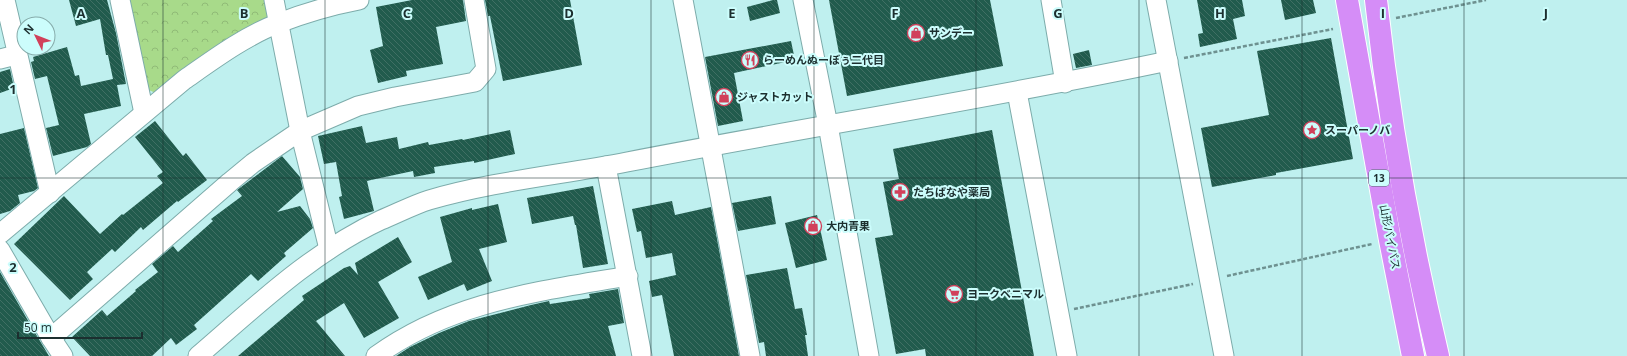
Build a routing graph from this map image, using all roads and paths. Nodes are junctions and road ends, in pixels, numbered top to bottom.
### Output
1 (4, 0) edge
2 (120, 0) edge
3 (274, 0) edge
4 (359, 0) edge
5 (474, 0) edge
6 (683, 0) edge
7 (803, 0) edge
8 (1050, 0) edge
9 (1156, 0) edge
10 (1347, 0) edge
11 (1376, 0) edge
12 (1486, 0) edge
13 (1378, 22) junction
14 (279, 23) junction
15 (1351, 26) junction
16 (8, 57) edge
17 (1168, 61) junction
18 (1065, 83) junction
19 (1017, 92) junction
20 (144, 113) junction
21 (828, 125) junction
22 (300, 131) junction
23 (711, 146) junction
24 (606, 166) junction
25 (50, 193) junction
26 (0, 234) edge
27 (329, 249) junction
28 (0, 250) edge
29 (628, 276) junction
30 (51, 338) junction
31 (63, 356) edge
32 (198, 356) edge
33 (376, 356) edge
34 (642, 356) edge
35 (750, 356) edge
36 (869, 356) edge
37 (1067, 356) edge
38 (1224, 356) edge
39 (1413, 356) edge
40 (1438, 356) edge

1 - 16 street
2 - 20 street
3 - 14 street
4 - 14 street
5 - 22 street
6 - 23 street
7 - 21 street
8 - 18 street
9 - 17 street
10 - 15 highway, 山形バイパス / 13
11 - 13 highway, 山形バイパス / 13
12 - 13 path
13 - 40 highway, 山形バイパス / 13
14 - 20 street
14 - 22 street
15 - 17 path
15 - 39 highway, 山形バイパス / 13
16 - 25 street
17 - 18 street
17 - 38 street
18 - 19 street
19 - 21 street
19 - 37 street
20 - 25 street
21 - 23 street
21 - 36 street
22 - 27 street
22 - 30 street
23 - 24 street
23 - 35 street
24 - 27 street
24 - 29 street
25 - 26 street
27 - 32 street
28 - 30 street
29 - 33 street
29 - 34 street
30 - 31 street

